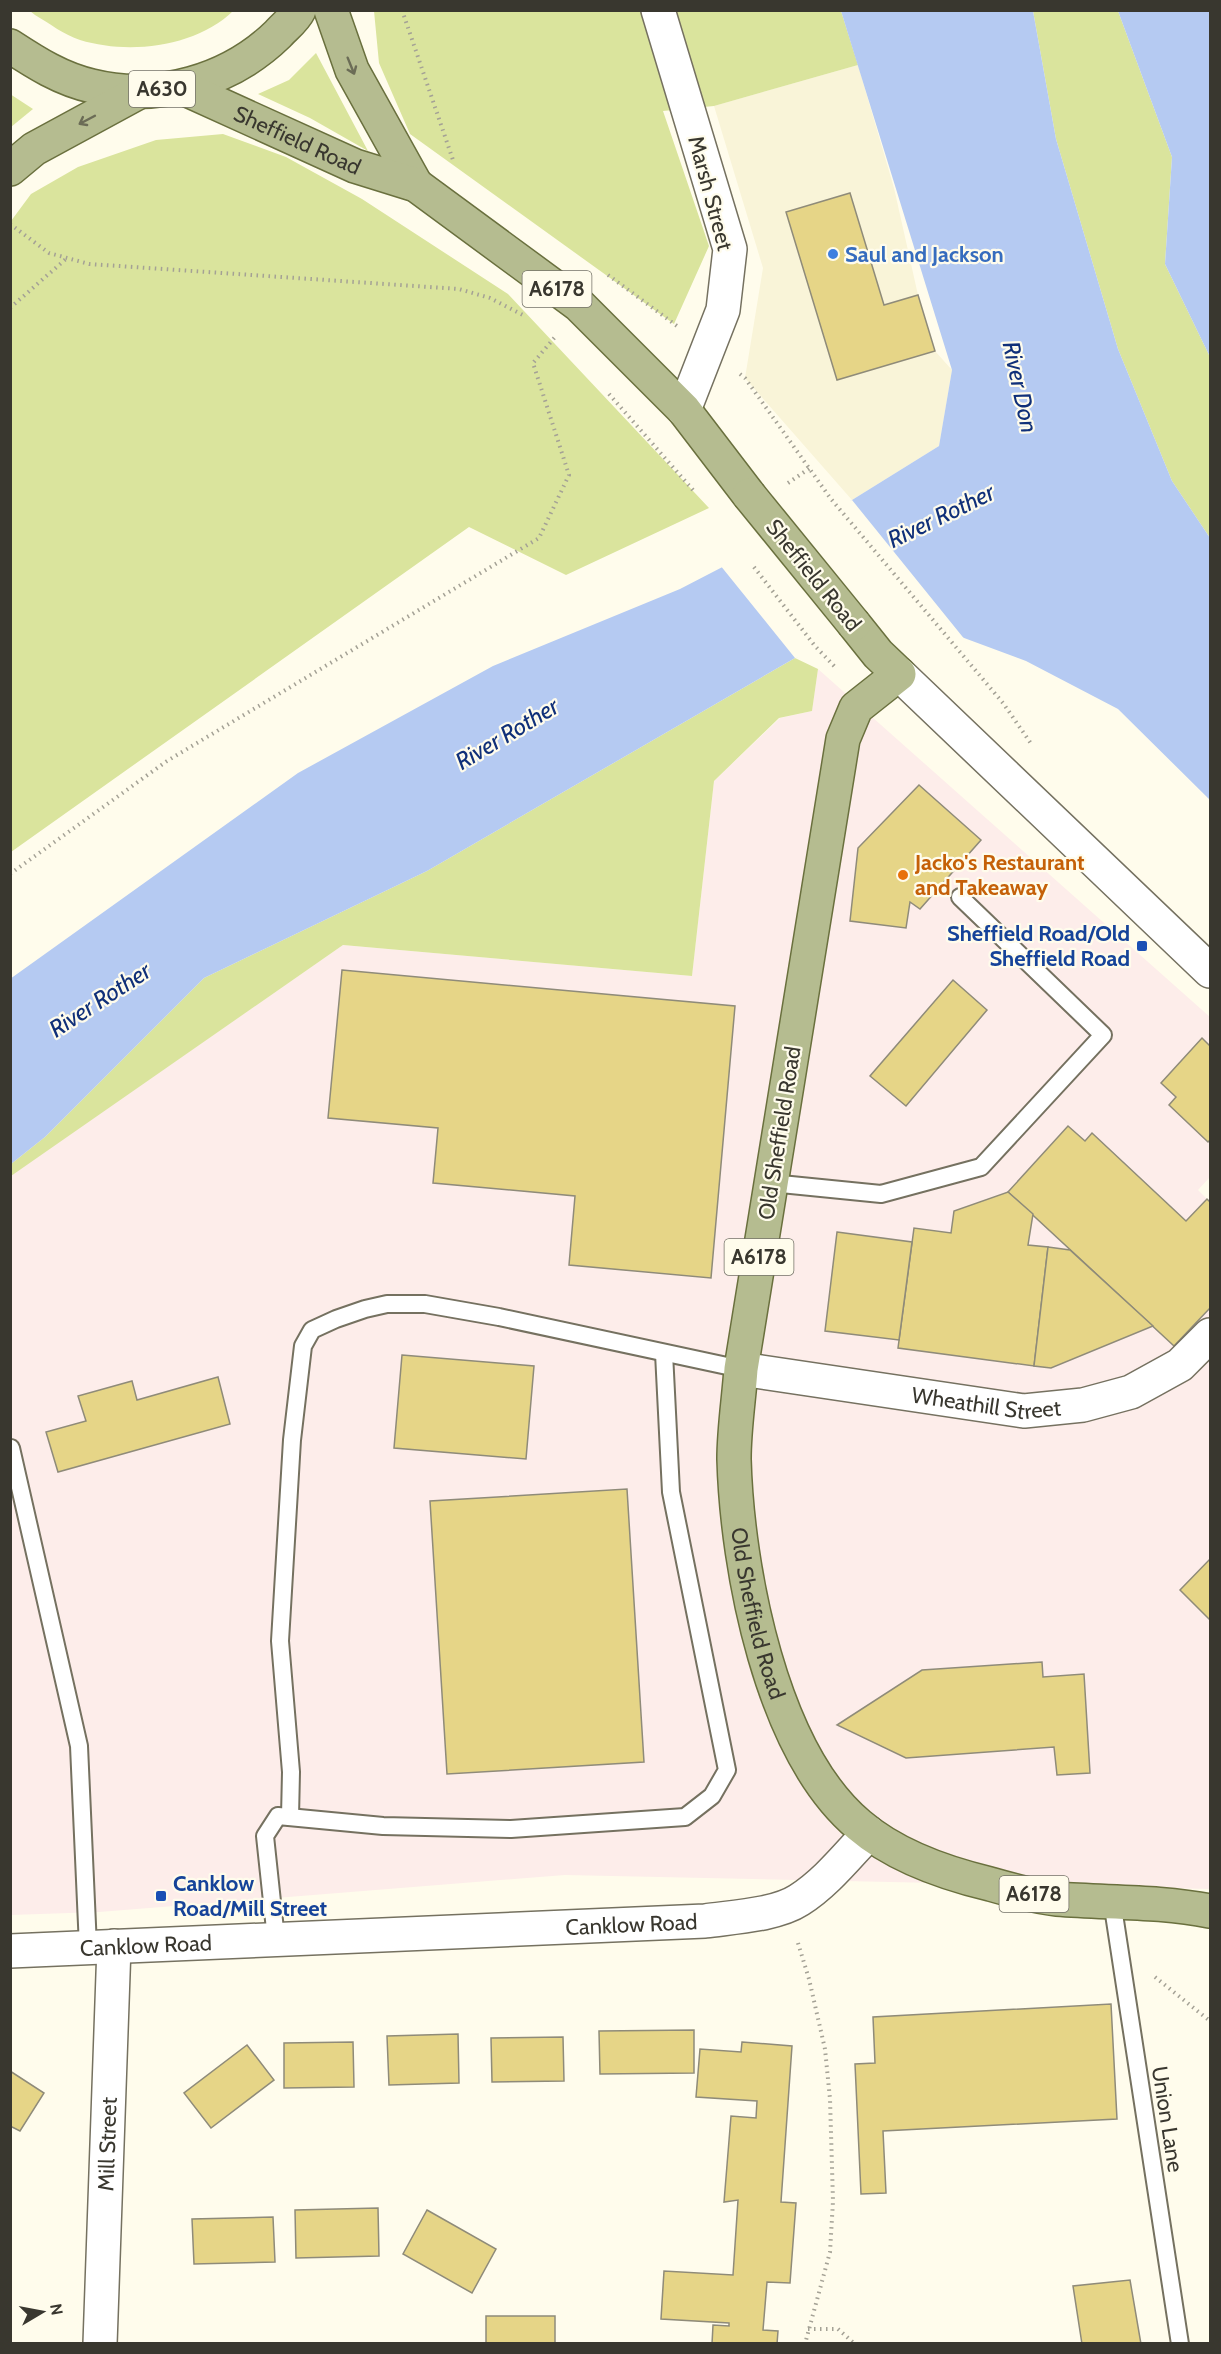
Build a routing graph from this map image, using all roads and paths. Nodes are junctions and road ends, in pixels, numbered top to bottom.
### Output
1 (299, 10) edge
2 (331, 10) edge
3 (402, 10) edge
4 (658, 10) edge
5 (10, 46) edge
6 (182, 87) junction
7 (139, 92) junction
8 (453, 162) dead end
9 (10, 169) edge
10 (416, 185) junction
11 (10, 224) edge
12 (68, 258) junction
13 (10, 308) edge
14 (528, 318) dead end
15 (674, 324) dead end
16 (548, 329) dead end
17 (557, 334) junction
18 (563, 341) dead end
19 (707, 349) junction
20 (605, 389) dead end
21 (684, 410) junction
22 (694, 491) dead end
23 (751, 564) dead end
24 (815, 646) dead end
25 (960, 653) dead end
26 (888, 664) junction
27 (10, 874) edge
28 (960, 897) dead end
29 (1210, 971) edge
30 (771, 1184) junction
31 (1210, 1335) edge
32 (664, 1353) junction
33 (741, 1369) junction
34 (11, 1448) edge
35 (290, 1817) junction
36 (869, 1833) junction
37 (1112, 1901) junction
38 (786, 1906) junction
39 (1210, 1911) edge
40 (276, 1939) junction
41 (101, 1947) junction
42 (1119, 1949) junction
43 (10, 1951) edge
44 (1210, 2021) edge
45 (808, 2329) junction
46 (100, 2343) edge
47 (805, 2343) edge
48 (855, 2343) edge
49 (1180, 2343) edge

1 - 6 main road, A630
2 -> 10 main road, Sheffield Road / A6178
3 - 8 path
4 - 19 street, Marsh Street
5 - 7 main road, A630
6 - 7 main road, A630
6 - 10 main road, Sheffield Road / A6178
7 -> 9 main road, A630
10 - 21 main road, Sheffield Road / A6178
11 - 12 path
12 - 13 path
12 - 14 path
15 - 19 path
16 - 17 path
17 - 18 path
17 - 27 path
19 - 21 street, Marsh Street
19 - 25 path
20 - 22 path
21 - 26 main road, Sheffield Road / A6178, bridge
23 - 24 path
26 - 29 street, Sheffield Road
26 - 30 main road, Old Sheffield Road / A6178
28 - 30 lane
30 - 33 main road, Old Sheffield Road / A6178
31 - 33 street, Wheathill Street
32 - 33 lane
32 - 35 lane
32 - 35 lane
33 - 36 main road, Old Sheffield Road / A6178
34 - 41 lane
35 - 40 lane
36 - 37 main road, A6178
36 - 38 street, Canklow Road
37 - 39 main road, A6178
37 - 42 lane, Union Lane
38 - 40 street, Canklow Road
38 - 45 path
40 - 41 street, Canklow Road
41 - 43 street, Canklow Road
41 - 46 street, Mill Street
42 - 44 path
42 - 49 lane, Union Lane
45 - 47 path
45 - 48 path

